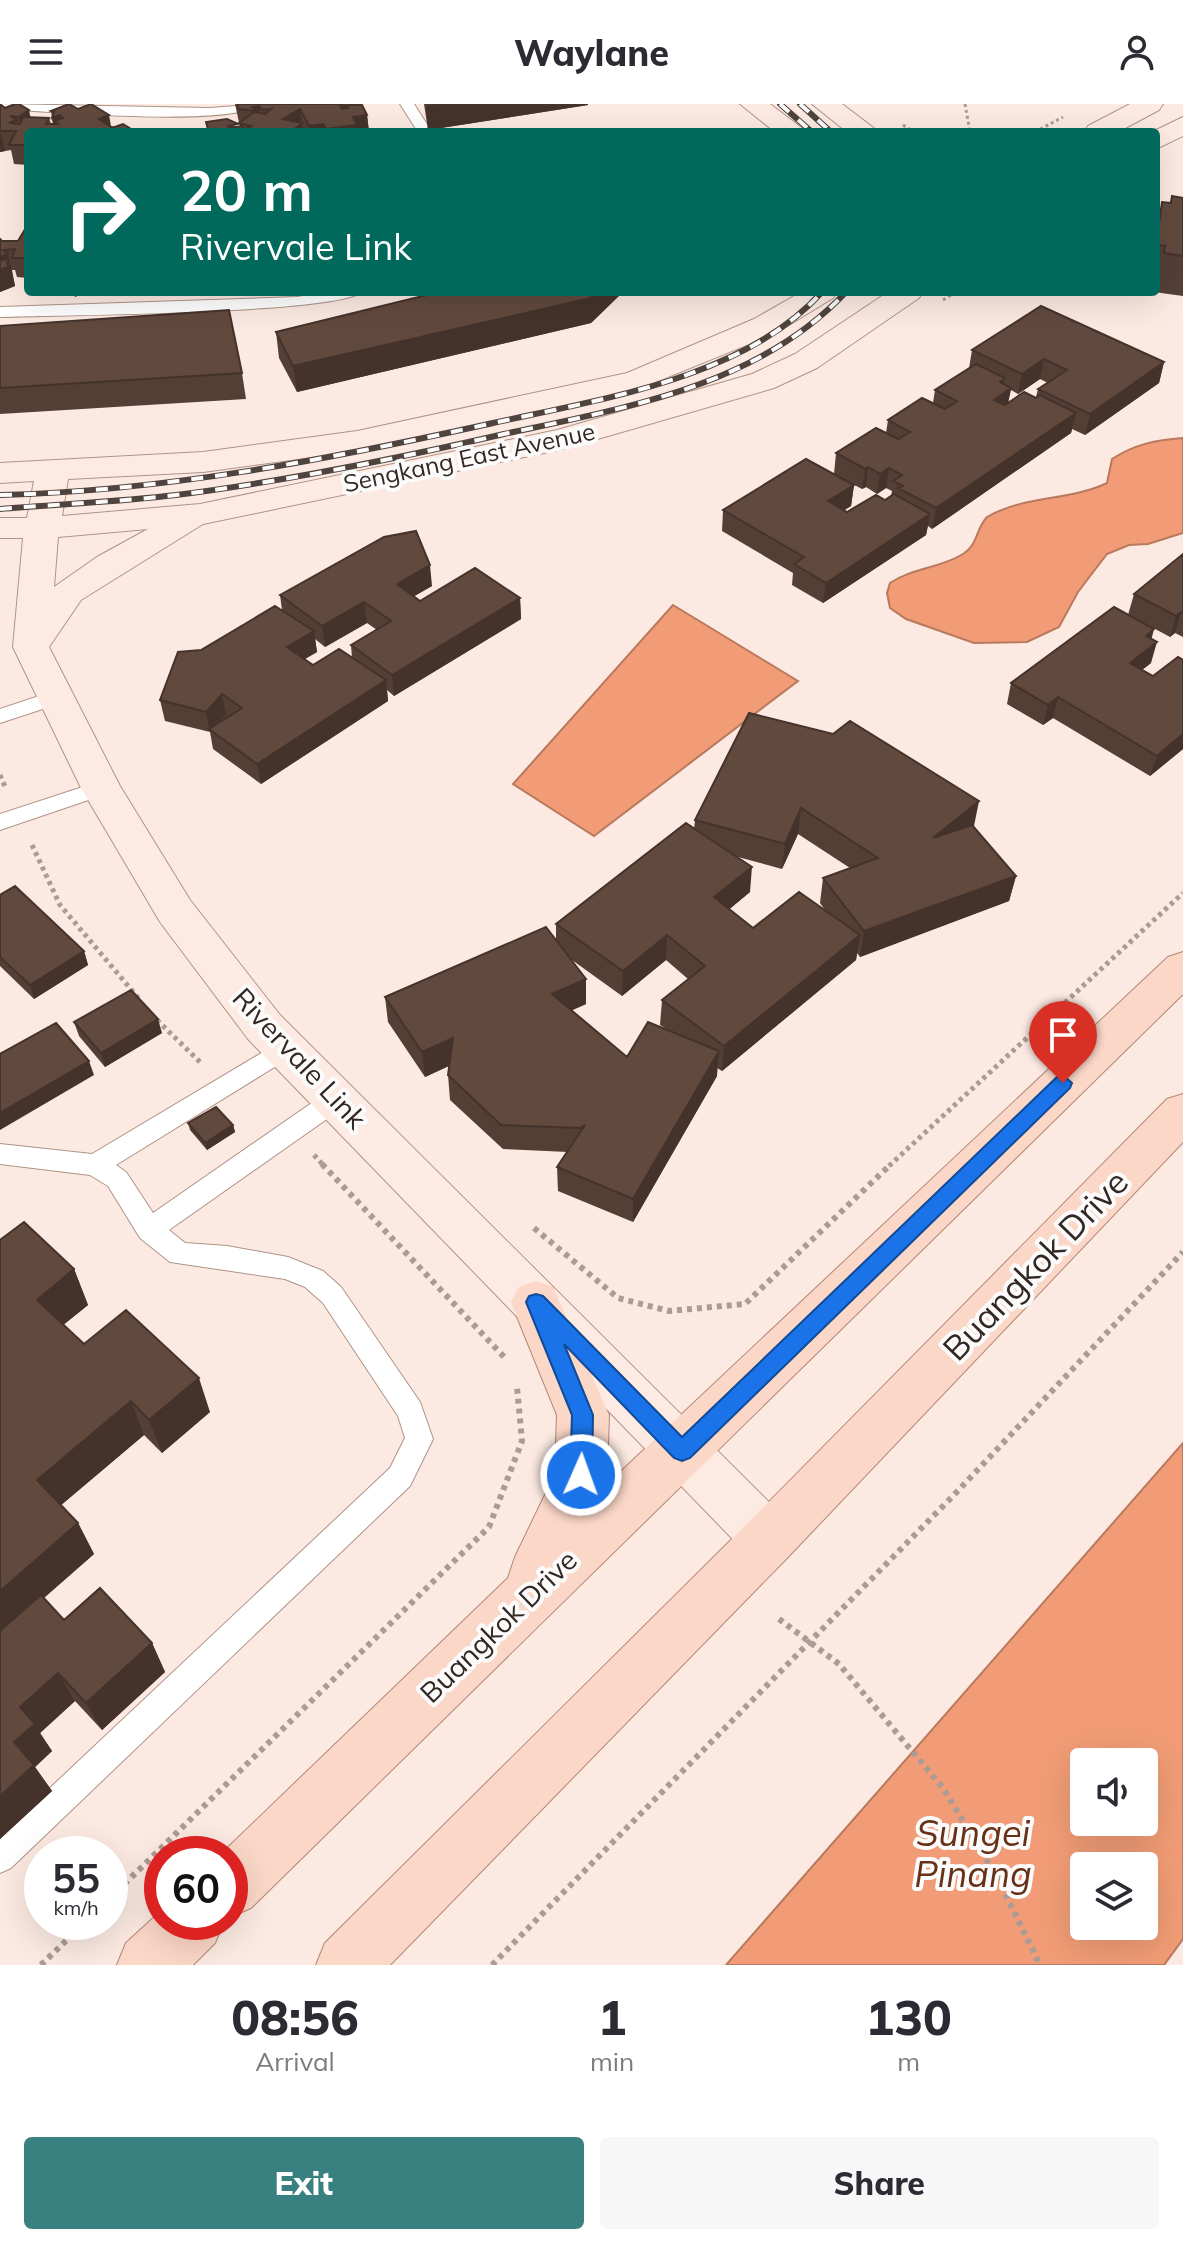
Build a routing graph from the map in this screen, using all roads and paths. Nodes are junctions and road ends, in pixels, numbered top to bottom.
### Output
1 (254, 104) edge
2 (407, 104) edge
3 (753, 104) edge
4 (825, 104) edge
5 (965, 104) edge
6 (1150, 104) edge
7 (0, 105) edge
8 (1183, 125) edge
9 (422, 128) edge
10 (786, 128) edge
11 (859, 128) edge
12 (969, 128) edge
13 (1105, 128) edge
14 (1160, 139) edge
15 (331, 296) edge
16 (902, 296) edge
17 (809, 297) edge
18 (0, 312) edge
19 (53, 471) junction
20 (0, 473) edge
21 (200, 514) junction
22 (0, 528) edge
23 (42, 528) junction
24 (31, 647) junction
25 (54, 698) junction
26 (0, 716) edge
27 (0, 775) edge
28 (101, 788) junction
29 (9, 819) edge
30 (1183, 893) edge
31 (1183, 968) edge
32 (147, 1008) edge
33 (155, 1019) edge
34 (285, 1048) junction
35 (223, 1086) junction
36 (335, 1100) junction
37 (1183, 1112) edge
38 (0, 1154) edge
39 (95, 1165) junction
40 (533, 1228) dead end
41 (149, 1230) junction
42 (1183, 1252) edge
43 (536, 1302) junction
44 (682, 1451) junction
45 (769, 1539) junction
46 (518, 1606) junction
47 (779, 1619) dead end
48 (810, 1641) junction
49 (0, 1857) edge
50 (248, 1869) edge
51 (67, 1940) edge
52 (175, 1940) edge
53 (41, 1965) edge
54 (148, 1965) edge
55 (347, 1965) edge
56 (492, 1965) edge
57 (1040, 1965) edge

1 - 7 lane
2 - 9 lane
3 - 10 main road
4 - 11 main road
5 - 12 path
6 - 13 main road
8 - 14 main road
15 - 18 lane
16 - 21 main road, Sengkang East Avenue
17 - 19 main road, Sengkang East Avenue
19 - 20 main road, Sengkang East Avenue
19 - 23 main road, Rivervale Link
21 - 23 main road, Sengkang East Avenue
21 - 24 main road
22 - 23 main road, Sengkang East Avenue
23 - 24 main road, Rivervale Link
24 - 25 main road, Rivervale Link
25 - 26 lane
25 - 28 main road, Rivervale Link
27 - 29 path
28 - 29 lane
28 - 34 main road, Rivervale Link
29 - 32 path
30 - 40 path
31 - 44 main road, Buangkok Drive
33 - 35 path
34 - 35 lane
34 - 36 main road, Rivervale Link
35 - 39 lane
36 - 41 lane
36 - 43 main road, Rivervale Link
37 - 45 main road, Buangkok Drive
38 - 39 lane
39 - 41 lane
41 - 49 lane
42 - 48 path
43 - 44 main road, Rivervale Link
43 - 46 main road
44 - 45 main road, Rivervale Link
44 - 46 main road, Buangkok Drive
45 - 55 main road, Buangkok Drive
46 - 50 main road, Buangkok Drive
47 - 48 path
48 - 56 path
48 - 57 path
51 - 53 path
52 - 54 main road

